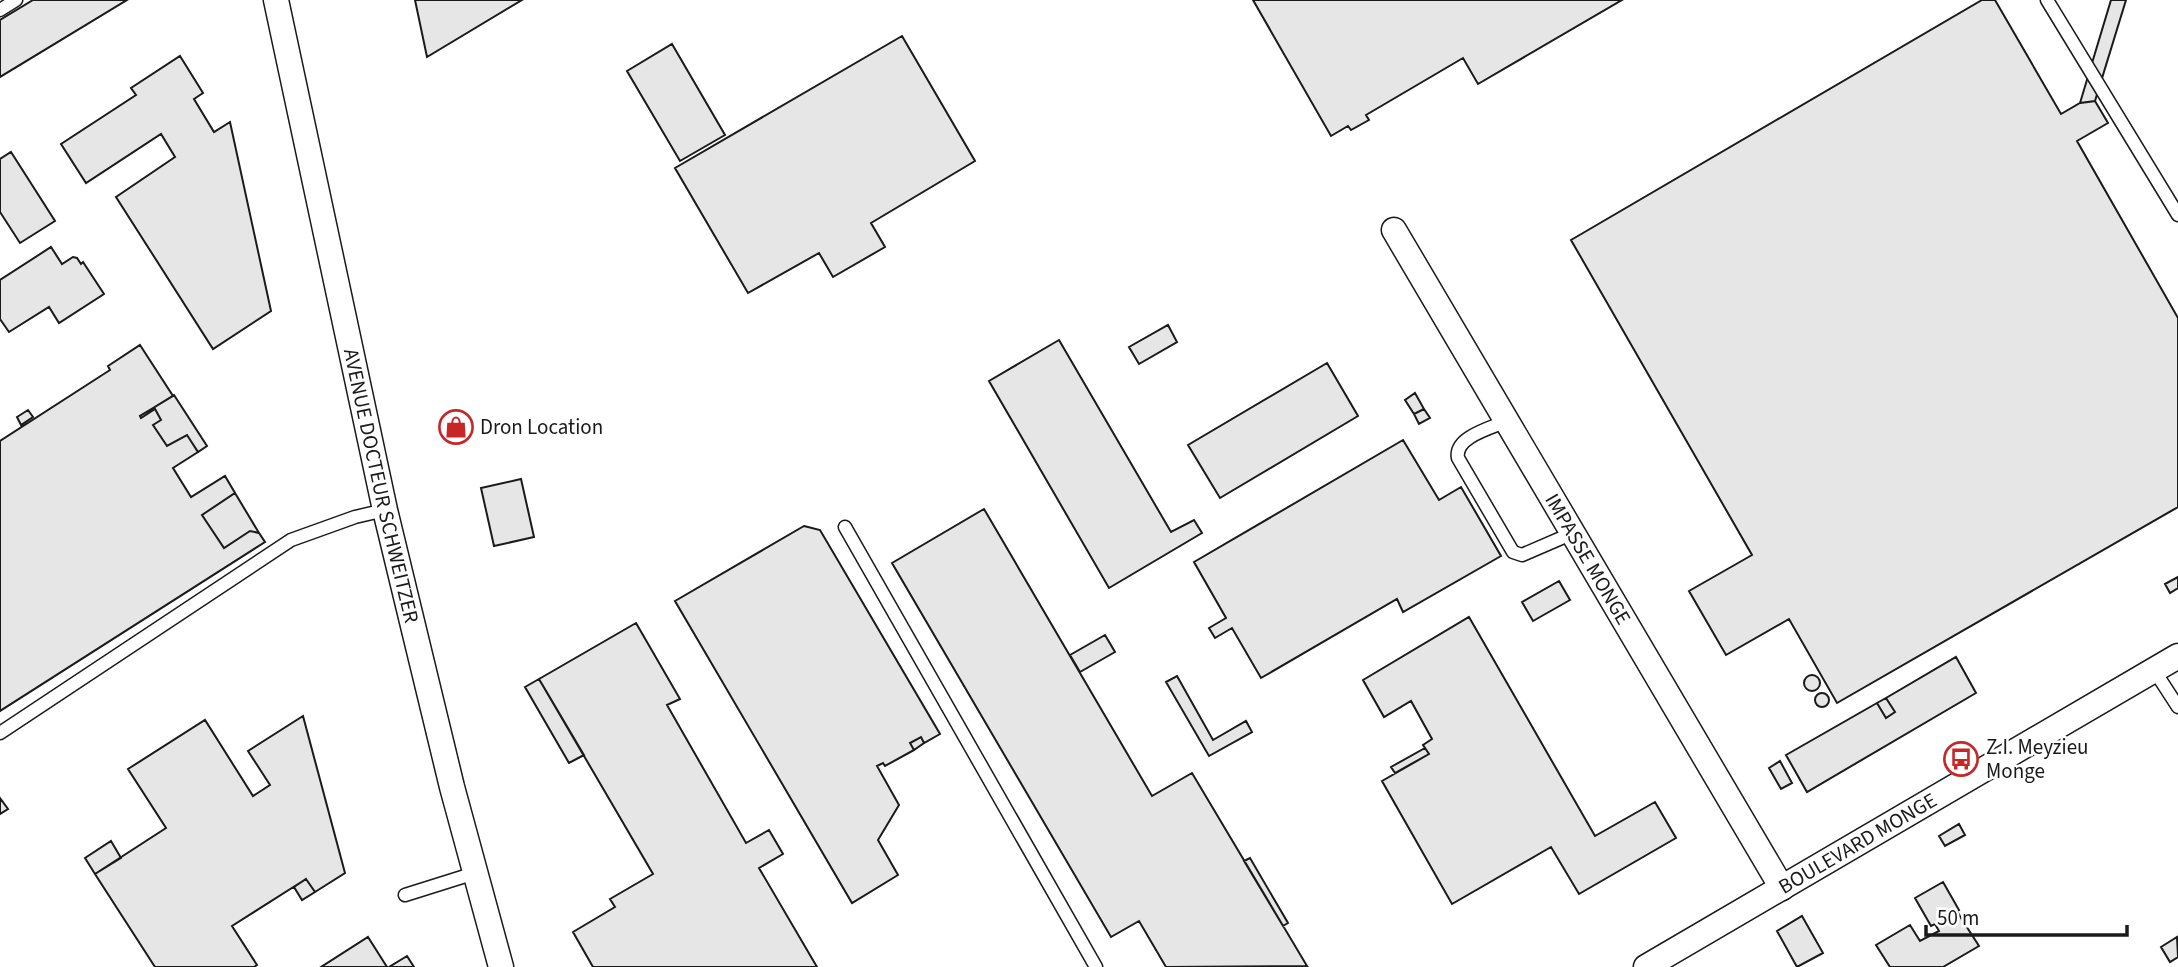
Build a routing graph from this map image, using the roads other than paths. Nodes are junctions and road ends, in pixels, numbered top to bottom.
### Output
1 (16, 0) edge
2 (276, 0) edge
3 (2047, 0) edge
4 (0, 10) edge
5 (2178, 215) edge
6 (1394, 230) dead end
7 (1507, 421) junction
8 (385, 510) junction
9 (845, 527) dead end
10 (1573, 533) junction
11 (2178, 656) edge
12 (2154, 670) junction
13 (2178, 707) edge
14 (0, 733) edge
15 (475, 873) junction
16 (1782, 888) junction
17 (405, 895) dead end
18 (501, 967) edge
19 (1096, 967) edge
20 (1646, 967) edge

1 - 4 lane
2 - 8 street, AVENUE DOCTEUR SCHWEITZER
3 - 5 lane
6 - 7 street, IMPASSE MONGE
7 - 10 street, IMPASSE MONGE
7 - 10 lane
8 - 14 lane
8 - 15 street, AVENUE DOCTEUR SCHWEITZER
9 - 19 lane
10 - 16 street, IMPASSE MONGE
11 - 12 street, BOULEVARD MONGE
12 - 13 lane
12 - 16 street, BOULEVARD MONGE
15 - 17 lane
15 - 18 street, AVENUE DOCTEUR SCHWEITZER
16 - 20 street, BOULEVARD MONGE

